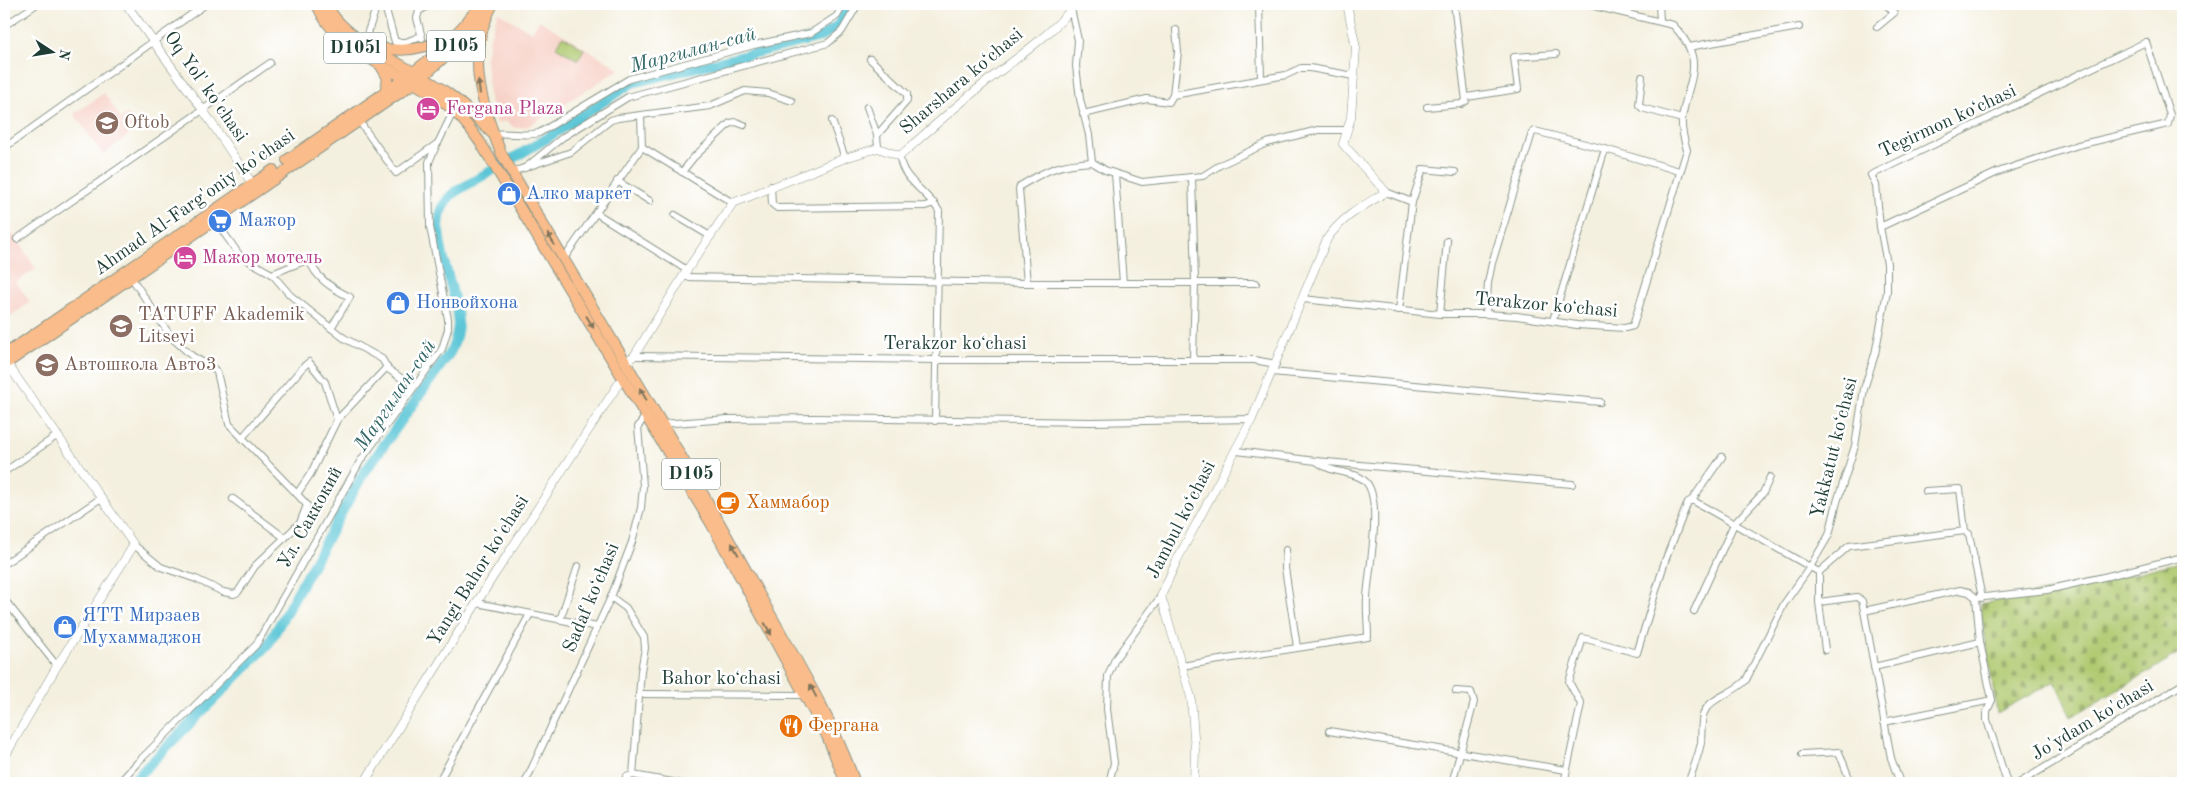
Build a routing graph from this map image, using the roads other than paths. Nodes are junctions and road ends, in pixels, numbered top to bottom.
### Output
1 (37, 4) edge
2 (126, 4) edge
3 (206, 4) edge
4 (317, 4) edge
5 (326, 4) edge
6 (431, 4) edge
7 (481, 4) edge
8 (493, 4) edge
9 (843, 4) edge
10 (858, 4) edge
11 (1259, 4) edge
12 (1347, 4) edge
13 (1454, 4) edge
14 (1586, 4) edge
15 (1659, 4) edge
16 (1886, 4) edge
17 (1073, 6) edge
18 (386, 10) dead end
19 (374, 14) dead end
20 (1660, 21) junction
21 (4, 26) edge
22 (1799, 27) dead end
23 (1877, 27) dead end
24 (461, 29) junction
25 (1176, 30) dead end
26 (421, 36) junction
27 (153, 42) junction
28 (365, 43) junction
29 (1688, 46) junction
30 (424, 47) junction
31 (1556, 54) dead end
32 (870, 59) dead end
33 (270, 63) dead end
34 (379, 63) junction
35 (419, 74) junction
36 (1354, 76) junction
37 (1642, 77) dead end
38 (1261, 78) junction
39 (410, 81) junction
40 (385, 93) junction
41 (1173, 95) junction
42 (1467, 97) junction
43 (792, 101) dead end
44 (867, 107) dead end
45 (1427, 107) dead end
46 (203, 110) junction
47 (454, 110) junction
48 (1083, 114) junction
49 (641, 115) junction
50 (1682, 119) junction
51 (359, 121) junction
52 (832, 121) dead end
53 (744, 126) dead end
54 (1347, 130) junction
55 (493, 134) junction
56 (877, 135) junction
57 (437, 144) junction
58 (642, 147) junction
59 (4, 148) edge
60 (878, 148) junction
61 (1605, 149) junction
62 (900, 156) junction
63 (845, 158) junction
64 (1092, 162) junction
65 (525, 168) junction
66 (512, 172) junction
67 (682, 172) junction
68 (1456, 172) dead end
69 (1679, 172) junction
70 (1115, 174) junction
71 (1192, 177) junction
72 (617, 181) junction
73 (771, 186) junction
74 (254, 187) junction
75 (1386, 192) junction
76 (650, 201) dead end
77 (1412, 202) junction
78 (733, 203) junction
79 (934, 203) junction
80 (596, 213) junction
81 (675, 215) dead end
82 (215, 220) junction
83 (1880, 227) junction
84 (710, 236) junction
85 (17, 239) dead end
86 (1448, 241) dead end
87 (563, 260) junction
88 (685, 273) junction
89 (272, 274) junction
90 (131, 277) junction
91 (938, 282) junction
92 (1195, 282) junction
93 (1027, 283) junction
94 (1123, 283) junction
95 (1256, 283) dead end
96 (1303, 299) junction
97 (1399, 310) junction
98 (1440, 314) junction
99 (1486, 314) junction
100 (1553, 320) junction
101 (331, 328) junction
102 (629, 359) junction
103 (4, 360) edge
104 (937, 360) junction
105 (1193, 360) junction
106 (1276, 364) junction
107 (387, 367) junction
108 (1272, 372) junction
109 (623, 378) junction
110 (414, 387) junction
111 (1600, 402) dead end
112 (645, 416) junction
113 (1252, 419) junction
114 (337, 420) junction
115 (935, 421) junction
116 (661, 424) junction
117 (58, 435) junction
118 (242, 438) junction
119 (1237, 451) junction
120 (1722, 457) dead end
121 (1316, 461) junction
122 (4, 472) edge
123 (1770, 477) dead end
124 (1572, 484) dead end
125 (1926, 491) dead end
126 (297, 494) junction
127 (101, 498) junction
128 (234, 499) dead end
129 (1692, 500) junction
130 (1734, 524) junction
131 (1965, 531) junction
132 (285, 538) junction
133 (134, 545) junction
134 (1286, 550) dead end
135 (2183, 557) edge
136 (4, 564) edge
137 (578, 566) dead end
138 (1810, 567) junction
139 (1819, 572) junction
140 (755, 596) junction
141 (1162, 596) junction
142 (611, 598) junction
143 (1979, 598) junction
144 (4, 599) edge
145 (1819, 602) junction
146 (477, 604) junction
147 (1694, 611) dead end
148 (1864, 611) junction
149 (530, 614) junction
150 (560, 620) junction
151 (597, 627) junction
152 (1980, 642) junction
153 (1296, 647) junction
154 (1825, 650) dead end
155 (57, 666) junction
156 (1181, 666) junction
157 (1874, 667) junction
158 (2183, 684) edge
159 (1456, 691) dead end
160 (639, 694) junction
161 (804, 695) junction
162 (1992, 700) junction
163 (1884, 722) junction
164 (1329, 731) dead end
165 (1461, 752) junction
166 (1802, 754) dead end
167 (4, 758) edge
168 (1566, 770) junction
169 (633, 775) junction
170 (119, 783) edge
171 (364, 783) edge
172 (438, 783) edge
173 (525, 783) edge
174 (624, 783) edge
175 (677, 783) edge
176 (846, 783) edge
177 (855, 783) edge
178 (1109, 783) edge
179 (1194, 783) edge
180 (1452, 783) edge
181 (1564, 783) edge
182 (1688, 783) edge
183 (1851, 783) edge
184 (1900, 783) edge
185 (2006, 783) edge
186 (2019, 783) edge

1 - 21 street
2 - 27 street, Oq Yol' ko'chasi
3 - 27 street
4 - 34 main road, D105l
5 - 28 main road, D105l
6 - 26 street
7 - 24 main road, D105
8 - 35 main road, D105
55 -> 8 main road
9 - 55 street
10 - 65 street
11 - 38 street
12 - 36 street
13 - 42 street
14 - 20 street
15 - 20 street
16 - 23 street
17 - 48 street
17 - 62 street, Sharshara koʻchasi
18 - 26 street
19 - 28 street
20 - 29 street
22 - 29 street
24 - 30 main road
24 - 35 main road, D105
25 - 41 street
26 - 30 street
27 - 46 street, Oq Yol' ko'chasi
27 - 59 street
28 - 30 main road
28 - 35 main road, D105l
29 - 50 street
31 - 42 street
32 - 56 street
33 - 46 street
34 - 39 main road, D105l
34 - 40 main road
35 - 39 main road, D105
35 - 55 main road, D105
36 - 38 street
36 - 54 street
37 - 50 street
38 - 41 street
39 - 40 main road, Ahmad Al-Farg'oniy ko'chasi
39 - 47 main road, D105
39 - 51 main road, Ahmad Al-Farg'oniy ko'chasi
40 - 74 main road, Ahmad Al-Farg'oniy ko'chasi
41 - 48 street
42 - 45 street
43 - 49 street
44 - 56 street
46 - 74 street, Oq Yol' ko'chasi
46 - 85 street
47 - 57 street, Ул. Саккокий
47 -> 109 main road, D105
48 - 64 street
49 - 58 street
49 - 65 street
50 - 69 street, Terakzor koʻchasi
51 - 57 street
51 - 74 main road, Ahmad Al-Farg'oniy ko'chasi
52 - 63 street
53 - 67 street
54 - 71 street
54 - 75 street
55 - 66 main road, D105
56 - 60 street
57 - 110 street, Ул. Саккокий
58 - 67 street
58 - 72 street
60 - 62 street, Sharshara koʻchasi
60 - 63 street
61 - 69 street
61 - 99 street
61 - 100 street
62 - 79 street
63 - 73 street
64 - 70 street
64 - 93 street
65 - 66 street
87 -> 66 main road, D105
67 - 78 street
68 - 77 street
69 - 100 street, Terakzor koʻchasi
70 - 71 street
70 - 94 street
71 - 92 street
72 - 76 street
72 - 80 street
73 - 78 street
73 - 79 street
74 - 82 main road, Ahmad Al-Farg'oniy ko'chasi
74 - 103 main road, Ahmad Al-Farg'oniy ko'chasi
75 - 77 street
75 - 96 street, Jambul koʻchasi
77 - 97 street
78 - 84 street
79 - 91 street
80 - 87 street
80 - 88 street
81 - 84 street
82 - 89 street
82 - 90 main road, Ahmad Al-Farg'oniy ko'chasi
83 - 83 street, Tegirmon koʻchasi
83 - 138 street, Yakkatut koʻchasi
84 - 88 street
86 - 98 street
87 - 102 main road, D105
88 - 91 street
88 - 102 street
89 - 101 street
89 - 101 street
90 - 103 main road, Ahmad Al-Farg'oniy ko'chasi
90 - 118 street
91 - 93 street
91 - 104 street
92 - 94 street
92 - 95 street
92 - 105 street
93 - 94 street
96 - 97 street, Terakzor koʻchasi
96 - 106 street, Jambul koʻchasi
97 - 98 street, Terakzor koʻchasi
98 - 99 street, Terakzor koʻchasi
99 - 100 street, Terakzor koʻchasi
101 - 107 street
102 - 104 street, Terakzor koʻchasi
116 -> 102 main road, D105
103 - 117 street
104 - 105 street, Terakzor koʻchasi
104 - 115 street
105 - 106 street, Terakzor koʻchasi
106 - 108 street, Jambul koʻchasi
107 - 110 street
107 - 114 street
108 - 111 street
108 - 113 street, Jambul koʻchasi
109 - 112 main road, D105
109 - 146 street, Yangi Bahor ko'chasi
110 - 170 street, Ул. Саккокий
112 - 140 main road, D105
112 - 142 street, Sadaf koʻchasi
113 - 115 street
113 - 119 street, Jambul koʻchasi
114 - 118 street
114 - 126 street
115 - 116 street
140 -> 116 main road, D105
117 - 122 street
117 - 127 street
118 - 126 street
119 - 121 street
119 - 141 street, Jambul koʻchasi
120 - 129 street
121 - 124 street
121 - 153 street
123 - 130 street
125 - 131 street
126 - 132 street
127 - 133 street
127 - 136 street
128 - 132 street
129 - 130 street
129 - 168 street
130 - 138 street
130 - 147 street
131 - 139 street
131 - 143 street
132 - 133 street
133 - 155 street
134 - 153 street
135 - 143 street
137 - 150 street
138 - 139 street
138 - 182 street, Yakkatut koʻchasi
139 - 145 street
140 -> 161 main road, D105
177 -> 140 main road, D105
141 - 156 street, Jambul koʻchasi
141 - 178 street
142 - 151 street, Sadaf koʻchasi
142 - 160 street
143 - 148 street
143 - 152 street
144 - 155 street
145 - 148 street
145 - 154 street
146 - 149 street
146 - 171 street, Yangi Bahor ko'chasi
148 - 157 street
149 - 150 street
149 - 172 street
150 - 151 street
151 - 173 street, Sadaf koʻchasi
152 - 157 street
152 - 162 street
153 - 156 street
155 - 167 street
156 - 179 street, Jambul koʻchasi
157 - 163 street
158 - 186 street, Jo'ydam ko'chasi
159 - 165 street
160 - 161 street, Bahor koʻchasi
160 - 169 street
161 - 176 main road, D105
162 - 163 street
162 - 185 street
163 - 184 street
164 - 165 street
165 - 168 street
165 - 180 street
166 - 183 street
168 - 181 street
169 - 174 street
169 - 175 street

